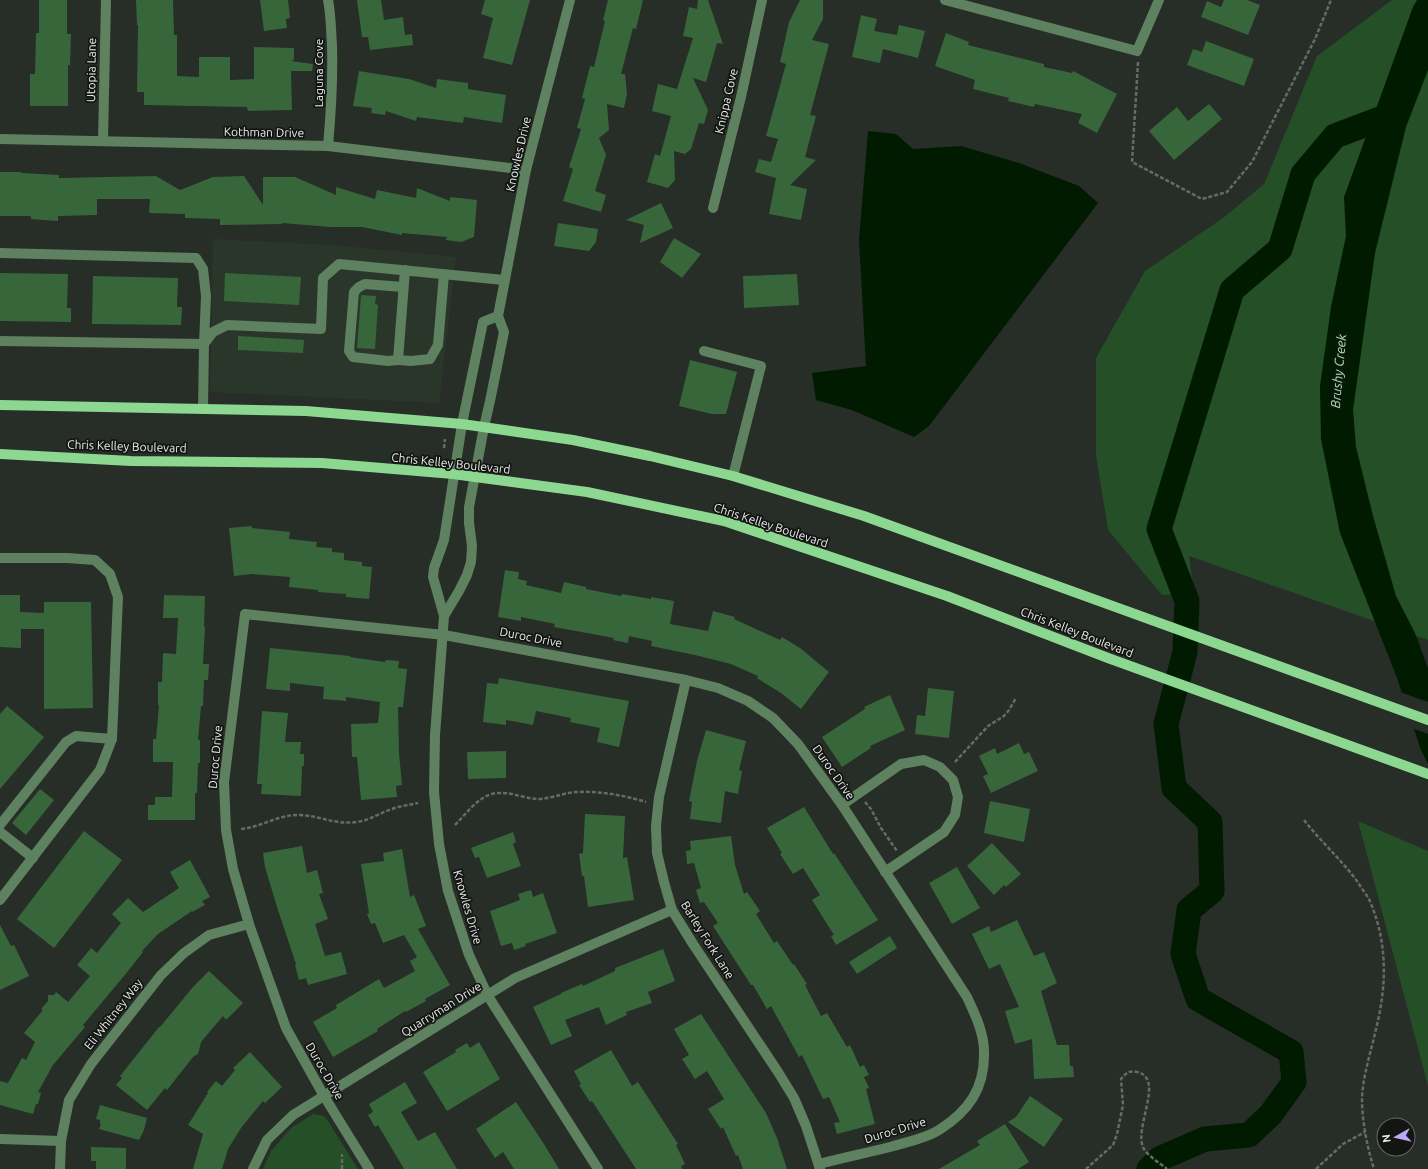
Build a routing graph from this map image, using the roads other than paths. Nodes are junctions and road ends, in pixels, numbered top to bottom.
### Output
1 (106, 0) edge
2 (328, 0) edge
3 (570, 0) edge
4 (762, 0) edge
5 (945, 0) edge
6 (1159, 0) edge
7 (0, 139) edge
8 (103, 141) junction
9 (328, 146) junction
10 (526, 170) junction
11 (713, 208) dead end
12 (0, 253) edge
13 (405, 270) junction
14 (444, 274) junction
15 (504, 280) junction
16 (403, 287) junction
17 (498, 316) junction
18 (0, 341) edge
19 (204, 344) junction
20 (704, 352) dead end
21 (398, 360) junction
22 (0, 405) edge
23 (203, 409) junction
24 (462, 424) junction
25 (484, 427) junction
26 (0, 454) edge
27 (454, 474) junction
28 (733, 476) junction
29 (474, 477) junction
30 (0, 558) edge
31 (444, 616) junction
32 (444, 635) junction
33 (686, 680) junction
34 (1428, 720) edge
35 (112, 739) junction
36 (1428, 774) edge
37 (842, 805) junction
38 (0, 825) edge
39 (0, 832) edge
40 (33, 858) junction
41 (885, 872) junction
42 (0, 900) edge
43 (672, 910) junction
44 (249, 924) junction
45 (488, 996) junction
46 (324, 1096) junction
47 (0, 1139) edge
48 (60, 1142) junction
49 (819, 1167) edge
50 (60, 1169) edge
51 (253, 1169) edge
52 (369, 1169) edge
53 (598, 1169) edge

1 - 8 street, Utopia Lane
2 - 9 street, Laguna Cove
3 - 10 street, Knowles Drive
4 - 11 street, Knippa Cove
5 - 6 street
7 - 8 street, Kothman Drive
8 - 9 street, Kothman Drive
9 - 10 street, Kothman Drive
10 - 15 street, Knowles Drive
12 - 19 street
13 - 14 street
13 - 16 street
13 - 19 street
14 - 15 street
14 - 21 street
15 - 17 street, Knowles Drive
16 - 21 street
16 - 21 street
17 - 24 street, Knowles Drive
17 - 25 street, Knowles Drive
18 - 19 street
19 - 23 street
20 - 28 street
22 - 23 main road
23 - 24 main road
24 - 25 main road
24 - 27 street, Knowles Drive
25 - 28 main road
25 - 29 street, Knowles Drive
26 - 27 main road, Chris Kelley Boulevard
27 - 29 main road, Chris Kelley Boulevard
27 - 31 street, Knowles Drive
28 - 34 main road
29 - 31 street, Knowles Drive
29 - 36 main road, Chris Kelley Boulevard
30 - 35 street
31 - 32 street, Knowles Drive
32 - 33 street, Duroc Drive
32 - 44 street, Duroc Drive
32 - 45 street, Knowles Drive
33 - 37 street, Duroc Drive
33 - 43 street, Barley Fork Lane
35 - 38 street
35 - 40 street
37 - 41 street, Duroc Drive
37 - 41 street
39 - 40 street
40 - 42 street
41 - 49 street, Duroc Drive
43 - 45 street, Quarryman Drive
43 - 49 street, Barley Fork Lane
44 - 46 street, Duroc Drive
44 - 48 street, Eli Whitney Way
45 - 46 street, Quarryman Drive
45 - 53 street, Knowles Drive
46 - 51 street, Quarryman Drive
46 - 52 street, Duroc Drive
47 - 48 street
48 - 50 street, Eli Whitney Way

